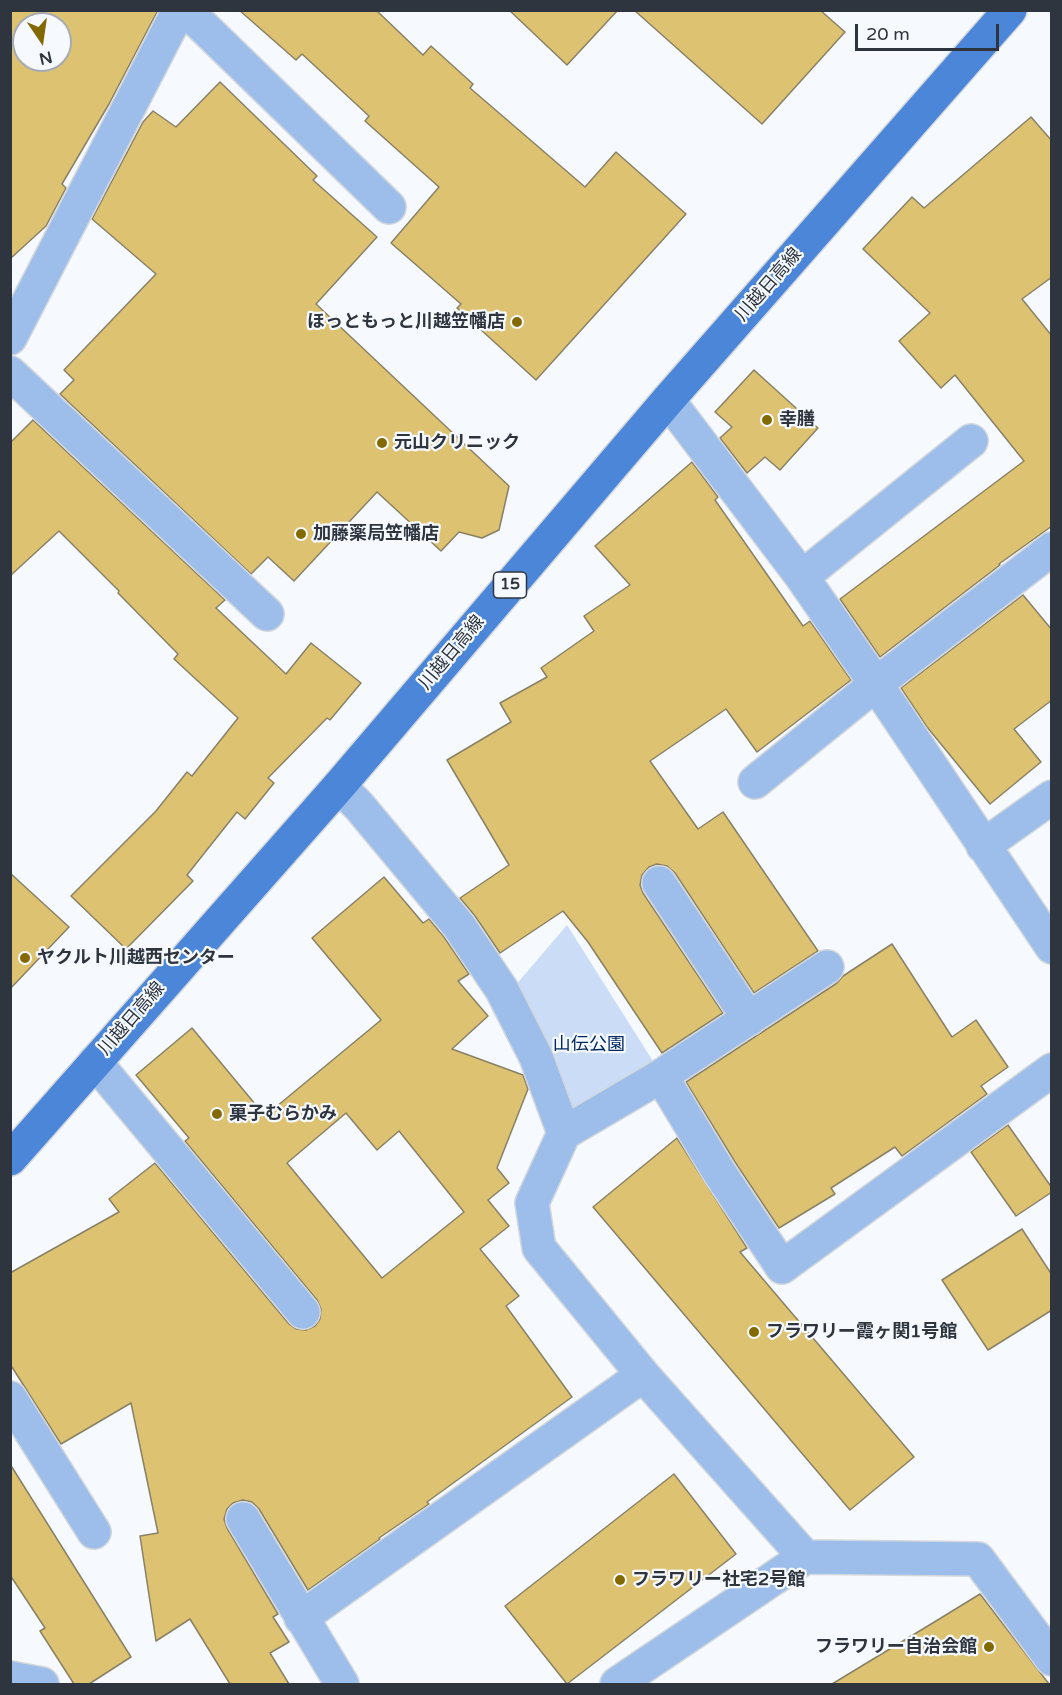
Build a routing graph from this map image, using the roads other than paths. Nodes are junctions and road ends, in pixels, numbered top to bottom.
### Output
1 (179, 10) edge
2 (186, 10) edge
3 (1010, 10) edge
4 (389, 207) dead end
5 (10, 338) edge
6 (10, 373) edge
7 (668, 400) junction
8 (971, 441) dead end
9 (1052, 549) edge
10 (802, 577) junction
11 (267, 614) dead end
12 (876, 684) junction
13 (755, 782) dead end
14 (339, 786) junction
15 (1052, 797) edge
16 (983, 846) junction
17 (659, 883) dead end
18 (1052, 947) edge
19 (827, 967) dead end
20 (749, 1019) junction
21 (95, 1062) junction
22 (1052, 1070) edge
23 (661, 1076) junction
24 (564, 1132) junction
25 (10, 1159) edge
26 (303, 1312) dead end
27 (643, 1375) junction
28 (10, 1398) edge
29 (243, 1519) dead end
30 (94, 1532) dead end
31 (806, 1557) junction
32 (301, 1618) junction
33 (1052, 1659) edge
34 (10, 1678) edge
35 (42, 1684) edge
36 (342, 1684) edge
37 (616, 1684) edge

1 - 5 street
2 - 4 street
3 - 7 main road, 川越日高線 / 15
6 - 11 street
7 - 10 street
7 - 14 main road, 川越日高線 / 15
8 - 10 street
9 - 12 street
10 - 12 street
12 - 13 street
12 - 16 street
14 - 21 main road, 川越日高線 / 15
14 - 24 street
15 - 16 street
16 - 18 street
17 - 20 street
19 - 20 street
20 - 23 street
21 - 25 main road, 川越日高線 / 15
21 - 26 street
22 - 23 street
23 - 24 street
24 - 27 street
27 - 31 street
27 - 32 street
28 - 30 street
29 - 32 street
31 - 33 street
31 - 37 street
32 - 36 street
34 - 35 street

